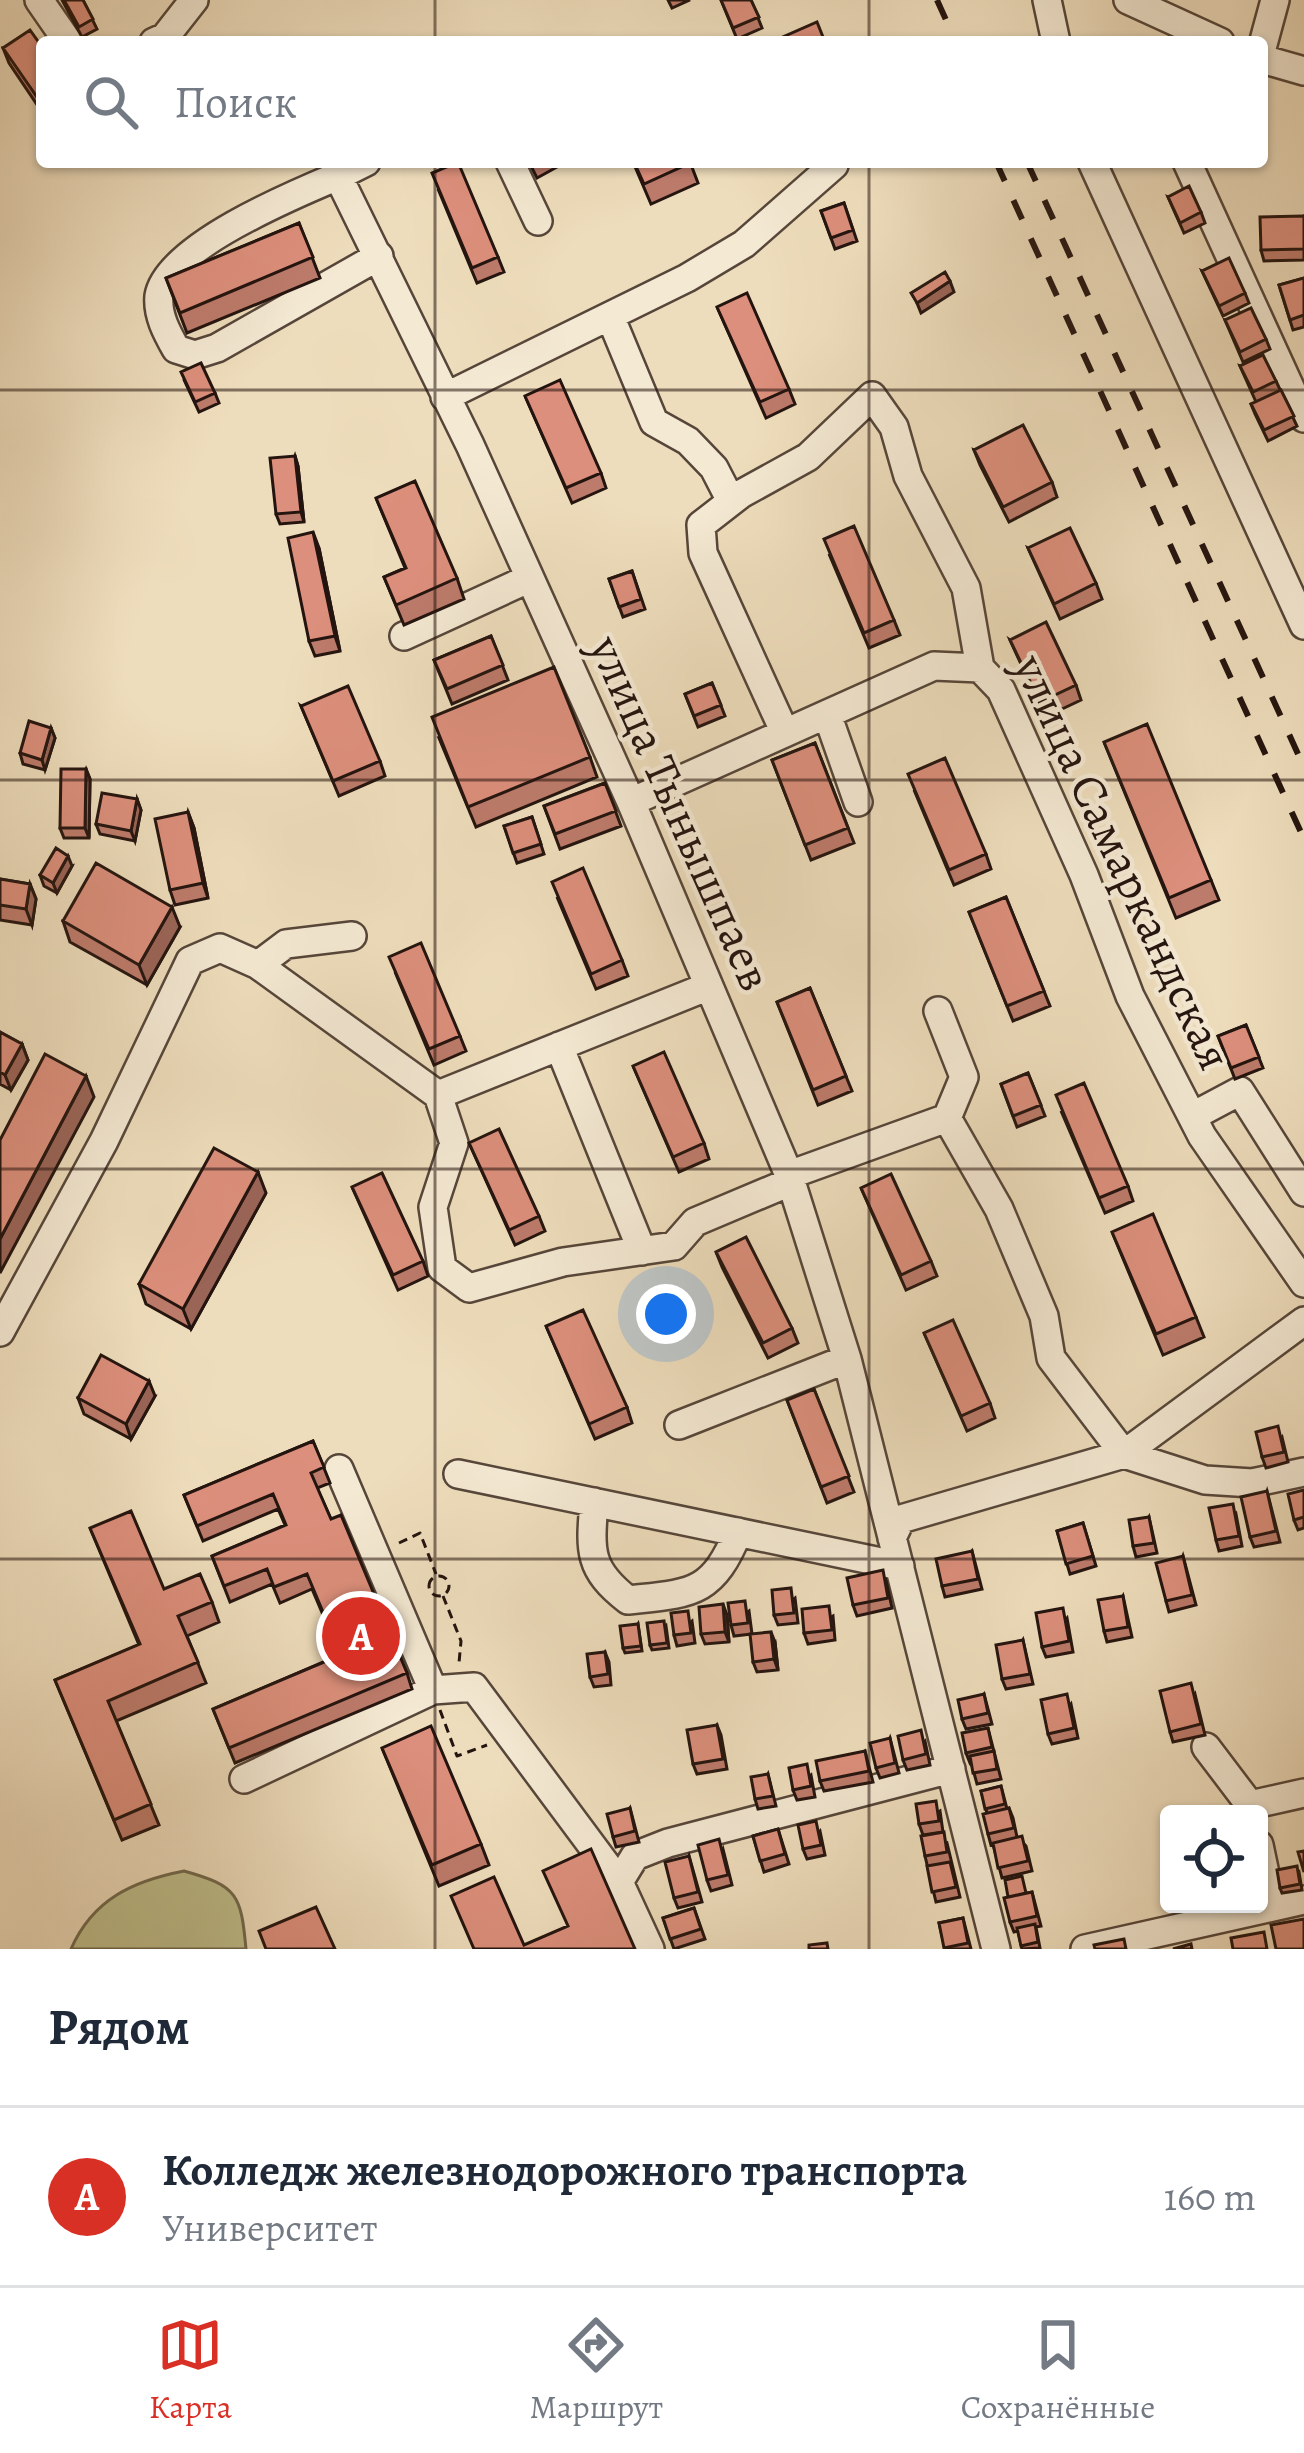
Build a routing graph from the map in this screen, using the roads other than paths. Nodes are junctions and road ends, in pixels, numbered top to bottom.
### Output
1 (39, 0) edge
2 (194, 0) edge
3 (1047, 0) edge
4 (1275, 0) edge
5 (1139, 6) edge
6 (64, 36) edge
7 (162, 36) edge
8 (1055, 36) edge
9 (1146, 36) edge
10 (1206, 36) edge
11 (1265, 36) edge
12 (1268, 61) edge
13 (1304, 70) edge
14 (354, 168) edge
15 (513, 168) edge
16 (829, 168) edge
17 (1095, 168) edge
18 (1190, 168) edge
19 (338, 176) junction
20 (538, 221) dead end
21 (379, 256) junction
22 (610, 316) junction
23 (445, 397) junction
24 (1304, 418) edge
25 (731, 501) junction
26 (528, 579) junction
27 (1304, 625) edge
28 (404, 636) dead end
29 (980, 668) junction
30 (827, 714) junction
31 (785, 733) junction
32 (631, 802) junction
33 (858, 802) dead end
34 (352, 936) dead end
35 (258, 965) junction
36 (710, 986) junction
37 (938, 1011) dead end
38 (560, 1046) junction
39 (438, 1095) junction
40 (1192, 1116) junction
41 (947, 1118) junction
42 (790, 1179) junction
43 (1304, 1192) edge
44 (642, 1251) junction
45 (1304, 1282) edge
46 (1304, 1321) edge
47 (0, 1332) edge
48 (847, 1359) junction
49 (679, 1425) dead end
50 (1124, 1454) junction
51 (339, 1468) dead end
52 (1304, 1472) edge
53 (458, 1474) dead end
54 (594, 1502) junction
55 (738, 1532) junction
56 (892, 1538) junction
57 (900, 1566) junction
58 (444, 1688) junction
59 (1206, 1747) dead end
60 (951, 1768) junction
61 (244, 1779) dead end
62 (1304, 1793) edge
63 (1248, 1805) edge
64 (1264, 1805) edge
65 (620, 1882) junction
66 (1268, 1888) edge
67 (1304, 1900) edge
68 (1272, 1907) junction
69 (650, 1949) edge
70 (996, 1949) edge
71 (1085, 1949) edge

1 - 6 street
2 - 7 street
3 - 8 street
4 - 11 street
5 - 9 street
5 - 10 street
12 - 13 street
14 - 19 street
15 - 20 street
16 - 22 street
17 - 27 street
18 - 24 street
19 - 21 street, улица Тынышпаев
19 - 21 street
21 - 23 street, улица Тынышпаев
22 - 23 street
22 - 25 street
23 - 26 street, улица Тынышпаев
25 - 29 street, улица Самаркандская
25 - 31 street
26 - 28 street
26 - 32 street, улица Тынышпаев
29 - 30 street
29 - 40 street, улица Самаркандская
30 - 31 street
30 - 33 street
31 - 32 street
32 - 36 street, улица Тынышпаев
34 - 35 street
35 - 39 street
35 - 47 street
36 - 38 street
36 - 42 street, улица Тынышпаев
37 - 41 street
38 - 39 street
38 - 44 street
39 - 44 street
40 - 43 street
40 - 45 street, улица Самаркандская
41 - 42 street
41 - 50 street
42 - 44 street
42 - 48 street, улица Тынышпаев
46 - 50 street
48 - 49 street
48 - 56 street, улица Тынышпаев
50 - 52 street
50 - 56 street
51 - 58 street
53 - 54 street
54 - 55 street
54 - 55 street
55 - 57 street
56 - 57 street, улица Тынышпаев
57 - 60 street, улица Тынышпаев
58 - 61 street
58 - 65 street
59 - 63 street
60 - 65 street
60 - 70 street, улица Тынышпаев
62 - 64 street
65 - 69 street
66 - 68 street
67 - 68 street
68 - 71 street

